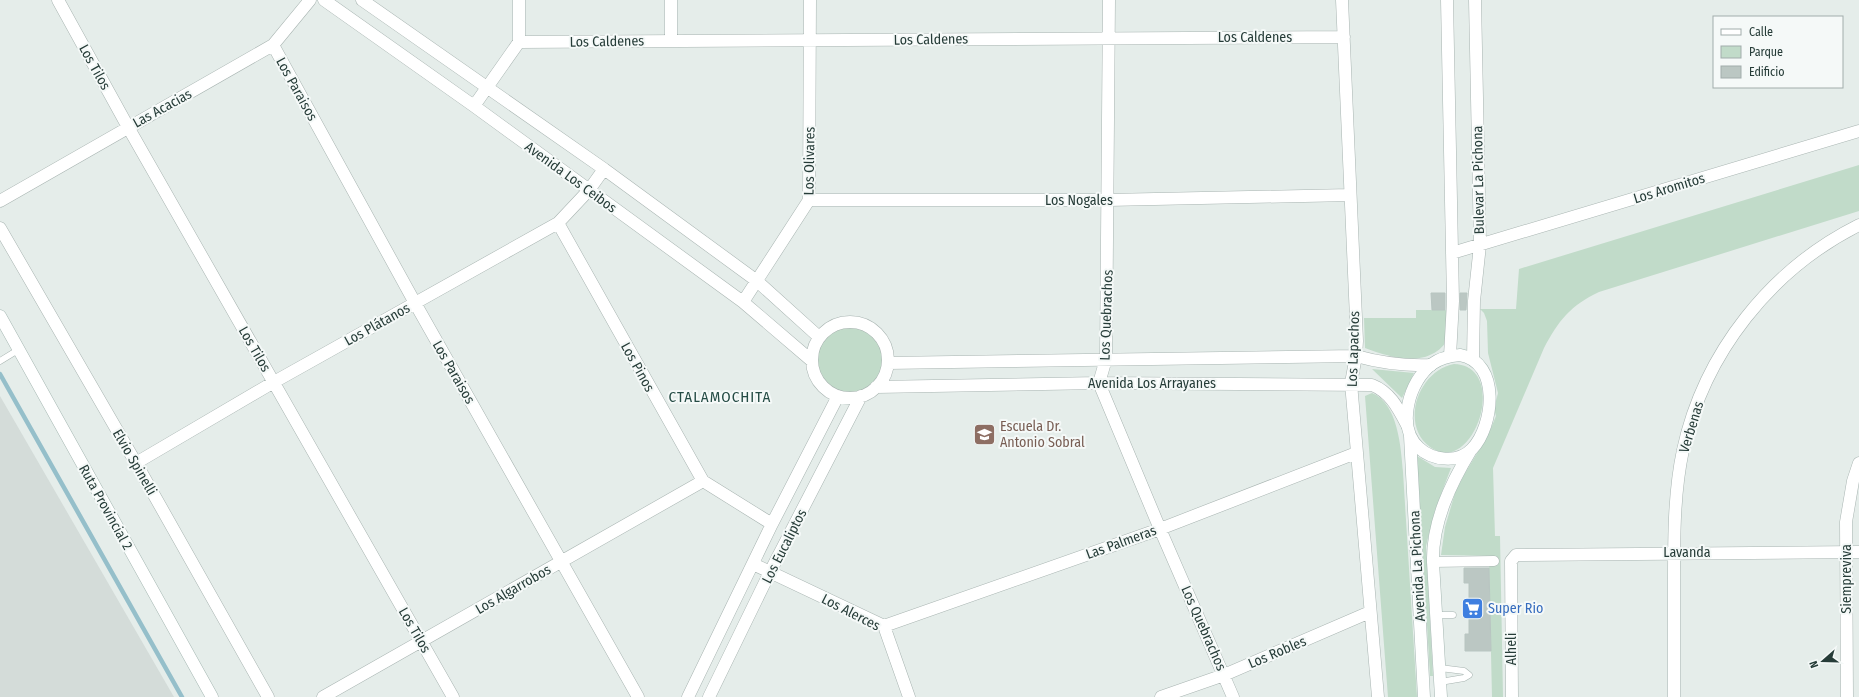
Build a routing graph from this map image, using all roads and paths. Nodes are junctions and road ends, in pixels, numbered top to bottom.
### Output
1 (58, 0) edge
2 (310, 0) edge
3 (324, 0) edge
4 (362, 0) edge
5 (519, 0) edge
6 (671, 0) edge
7 (810, 0) edge
8 (1109, 0) edge
9 (1342, 0) edge
10 (1447, 0) edge
11 (1475, 0) edge
12 (1108, 37) junction
13 (1344, 37) junction
14 (671, 40) junction
15 (810, 40) junction
16 (519, 42) junction
17 (273, 45) junction
18 (487, 87) junction
19 (474, 106) junction
20 (128, 127) junction
21 (1859, 131) edge
22 (604, 169) junction
23 (589, 190) junction
24 (1350, 195) junction
25 (809, 200) junction
26 (1108, 200) junction
27 (0, 201) edge
28 (558, 223) junction
29 (1859, 225) edge
30 (0, 228) edge
31 (1480, 245) junction
32 (1452, 253) junction
33 (757, 281) junction
34 (743, 302) junction
35 (415, 303) junction
36 (0, 316) edge
37 (819, 337) junction
38 (18, 350) junction
39 (1356, 356) junction
40 (1450, 356) junction
41 (1106, 359) junction
42 (1473, 359) junction
43 (0, 361) edge
44 (812, 361) junction
45 (888, 363) junction
46 (1431, 365) junction
47 (274, 382) junction
48 (1099, 383) junction
49 (1351, 383) junction
50 (876, 387) junction
51 (838, 396) junction
52 (861, 396) junction
53 (1408, 430) junction
54 (1471, 450) junction
55 (1356, 453) junction
56 (136, 463) junction
57 (1859, 463) edge
58 (703, 481) junction
59 (772, 524) junction
60 (1160, 529) junction
61 (1674, 552) junction
62 (1845, 552) junction
63 (1859, 552) edge
64 (1516, 555) joint
65 (562, 561) junction
66 (1494, 561) dead end
67 (1433, 562) junction
68 (752, 564) junction
69 (770, 572) junction
70 (1370, 612) junction
71 (1436, 615) junction
72 (1453, 615) dead end
73 (884, 626) junction
74 (421, 641) junction
75 (1440, 668) junction
76 (1224, 675) junction
77 (204, 682) junction
78 (1440, 682) junction
79 (212, 697) edge
80 (218, 697) edge
81 (268, 697) edge
82 (323, 697) edge
83 (453, 697) edge
84 (638, 697) edge
85 (688, 697) edge
86 (709, 697) edge
87 (909, 697) edge
88 (1161, 697) edge
89 (1233, 697) edge
90 (1378, 697) edge
91 (1424, 697) edge
92 (1441, 697) edge
93 (1512, 697) edge
94 (1674, 697) edge
95 (1846, 697) edge

1 - 20 street, Los Tilos
2 - 17 street, Las Acacias
3 - 19 street, Avenida Los Ceibos
4 - 18 street, Avenida Los Ceibos
5 - 16 street
6 - 14 street
7 - 15 street, Los Olivares
8 - 12 street, Los Quebrachos
9 - 13 street, Los Lapachos
10 - 32 street, Bulevar La Pichona
11 - 31 street, Bulevar La Pichona
12 - 13 street, Los Caldenes
12 - 15 street, Los Caldenes
12 - 26 street, Los Quebrachos
13 - 24 street, Los Lapachos
14 - 15 street, Los Caldenes
14 - 16 street, Los Caldenes
15 - 25 street, Los Olivares
16 - 18 street
17 - 20 street, Las Acacias
17 - 35 street, Los Paraisos
18 - 19 street
18 - 22 street, Avenida Los Ceibos
19 - 23 street, Avenida Los Ceibos
20 - 27 street, Las Acacias
20 - 47 street, Los Tilos
21 - 31 street, Los Aromitos
22 - 23 street, Los Plátanos
22 - 33 street, Avenida Los Ceibos
23 - 28 street, Los Plátanos
23 - 34 street, Avenida Los Ceibos
24 - 26 street, Los Nogales
24 - 39 street, Los Lapachos
25 - 26 street, Los Nogales
25 - 33 street, Los Olivares
26 - 41 street, Los Quebrachos
28 - 35 street, Los Plátanos
28 - 58 street, Los Pinos
29 - 61 street, Verbenas
30 - 56 street, Elvio Spinelli
31 - 32 street, Los Aromitos
31 - 42 street, Bulevar La Pichona
32 - 40 street, Bulevar La Pichona
33 - 34 street, Los Olivares
33 - 37 street, Avenida Los Ceibos
34 - 44 street, Avenida Los Ceibos
35 - 47 street, Los Plátanos
35 - 65 street, Los Paraisos
36 - 38 street, Ruta Provincial 2
37 - 44 street
37 - 45 street
38 - 43 lane
38 - 77 street, Ruta Provincial 2
39 - 41 street, Avenida Los Arrayanes
39 - 46 street, Avenida Los Arrayanes
39 - 49 street, Los Lapachos
40 - 42 street
40 - 46 street
41 - 45 street, Avenida Los Arrayanes
41 - 48 street, Los Quebrachos
42 - 54 street
44 - 51 street
45 - 50 street
46 - 53 street
47 - 56 street, Los Plátanos
47 - 74 street, Los Tilos
48 - 49 street, Avenida Los Arrayanes
48 - 50 street, Avenida Los Arrayanes
48 - 60 street, Los Quebrachos
49 - 53 street, Avenida Los Arrayanes
49 - 55 street, Los Lapachos
50 - 52 street
51 - 52 street
51 - 59 street, Los Eucaliptos
52 - 69 street, Los Eucaliptos
53 - 54 street
53 - 91 street, Avenida La Pichona
54 - 67 street, Avenida La Pichona
55 - 60 street, Las Palmeras
55 - 70 street, Los Lapachos
56 - 81 street, Elvio Spinelli
57 - 62 street, Siempreviva
58 - 59 street, Los Pinos
58 - 65 street, Los Algarrobos
59 - 68 street, Los Eucaliptos
60 - 73 street, Las Palmeras
60 - 76 street, Los Quebrachos
61 - 62 street, Lavanda
61 - 64 street, Lavanda
61 - 94 street, Verbenas
62 - 63 street, Lavanda
62 - 95 street, Siempreviva
64 - 93 street, Alheli
65 - 74 street, Los Algarrobos
65 - 84 street, Los Paraisos
66 - 67 street
67 - 71 street, Avenida La Pichona
68 - 69 street, Los Alerces
68 - 85 street, Los Eucaliptos
69 - 73 street, Los Alerces
69 - 86 street, Los Eucaliptos
70 - 76 street, Los Robles
70 - 90 street, Los Lapachos
71 - 72 lane
71 - 75 street, Avenida La Pichona
73 - 87 street, Los Alerces
74 - 82 street, Los Algarrobos
74 - 83 street, Los Tilos
75 - 78 street, Avenida La Pichona
75 - 78 lane
76 - 88 street, Los Robles
76 - 89 street, Los Quebrachos
77 - 79 street, Ruta Provincial 2
77 - 80 street
78 - 92 street, Avenida La Pichona

